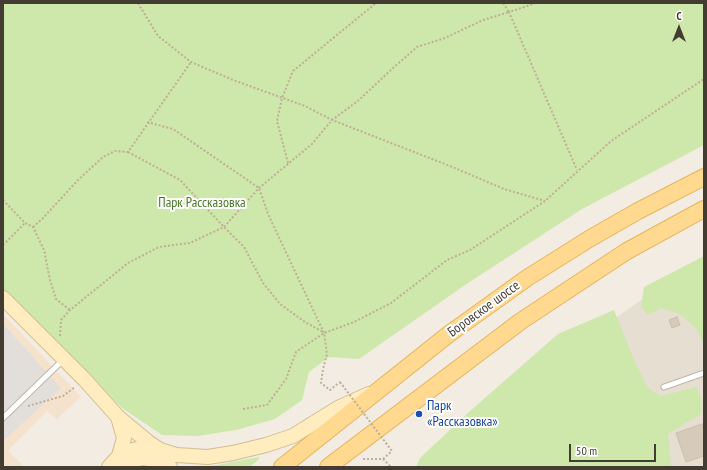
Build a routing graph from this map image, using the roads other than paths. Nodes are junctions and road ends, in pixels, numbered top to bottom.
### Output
1 (704, 177) edge
2 (704, 209) edge
3 (3, 298) edge
4 (64, 359) junction
5 (704, 373) edge
6 (664, 387) dead end
7 (380, 388) junction
8 (118, 417) junction
9 (3, 418) edge
10 (160, 450) junction
11 (120, 461) edge
12 (109, 467) edge
13 (170, 467) edge
14 (282, 467) edge
15 (328, 467) edge

1 - 7 main road, Боровское шоссе
2 - 15 main road
3 - 4 street
4 - 8 street
4 - 9 lane
5 - 6 lane
7 - 10 street
7 - 14 main road, Боровское шоссе
8 - 10 street
8 - 11 street
10 - 11 street
11 - 12 street
11 - 13 street

